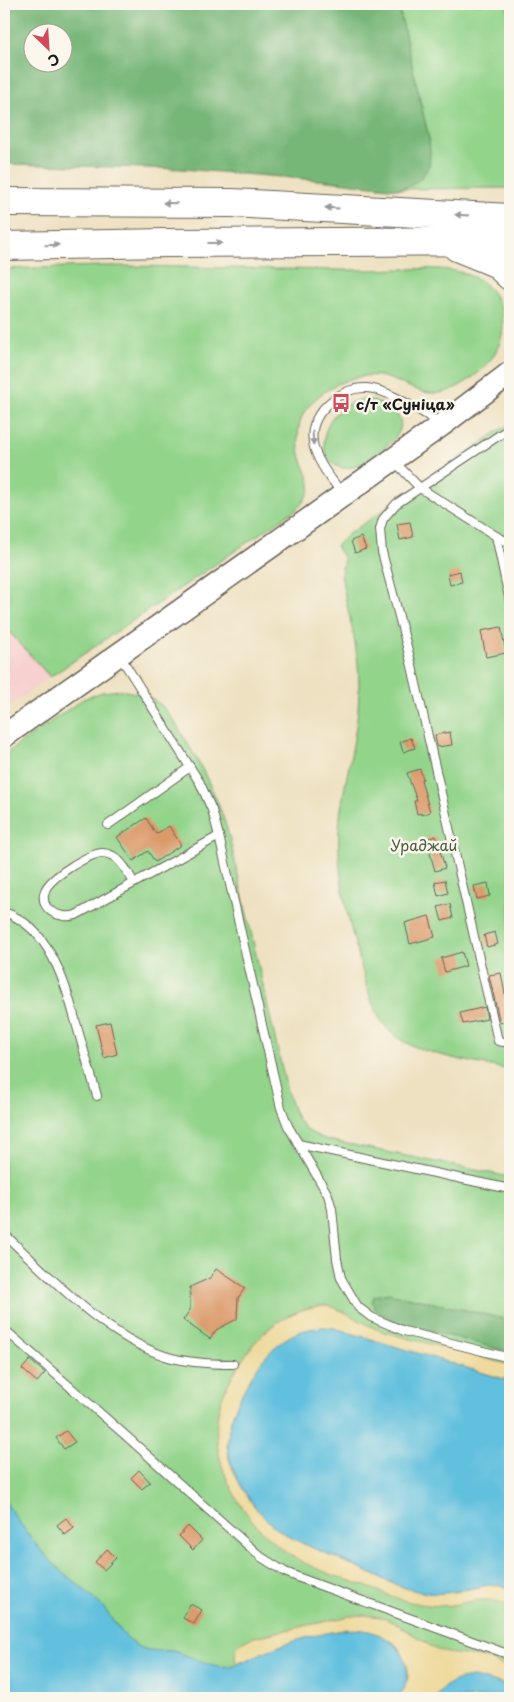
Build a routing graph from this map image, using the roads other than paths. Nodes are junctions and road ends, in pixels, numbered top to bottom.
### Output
1 (4, 202) edge
2 (510, 218) edge
3 (438, 241) junction
4 (510, 241) edge
5 (4, 246) edge
6 (510, 276) edge
7 (510, 373) edge
8 (443, 424) junction
9 (510, 428) edge
10 (393, 459) junction
11 (420, 488) junction
12 (343, 495) junction
13 (496, 536) junction
14 (510, 543) edge
15 (510, 602) edge
16 (119, 654) junction
17 (4, 736) edge
18 (190, 767) junction
19 (108, 825) dead end
20 (219, 836) junction
21 (134, 883) junction
22 (4, 912) edge
23 (510, 1043) edge
24 (97, 1096) dead end
25 (298, 1144) junction
26 (510, 1188) edge
27 (4, 1234) edge
28 (4, 1329) edge
29 (510, 1358) edge
30 (233, 1364) dead end
31 (510, 1654) edge

2 -> 1 highway
3 - 4 highway
5 -> 3 highway
3 - 6 highway
7 - 8 street
8 - 10 street
8 -> 12 lane
9 - 11 lane
10 - 11 lane
10 - 12 street
11 - 13 lane
11 - 23 lane
12 - 16 street
13 - 14 lane
13 - 15 lane
16 - 17 street
16 - 18 lane
18 - 19 lane
18 - 20 lane
20 - 21 lane
20 - 25 lane
21 - 21 lane
22 - 24 lane
25 - 26 lane
25 - 29 lane
27 - 30 lane
28 - 31 lane

